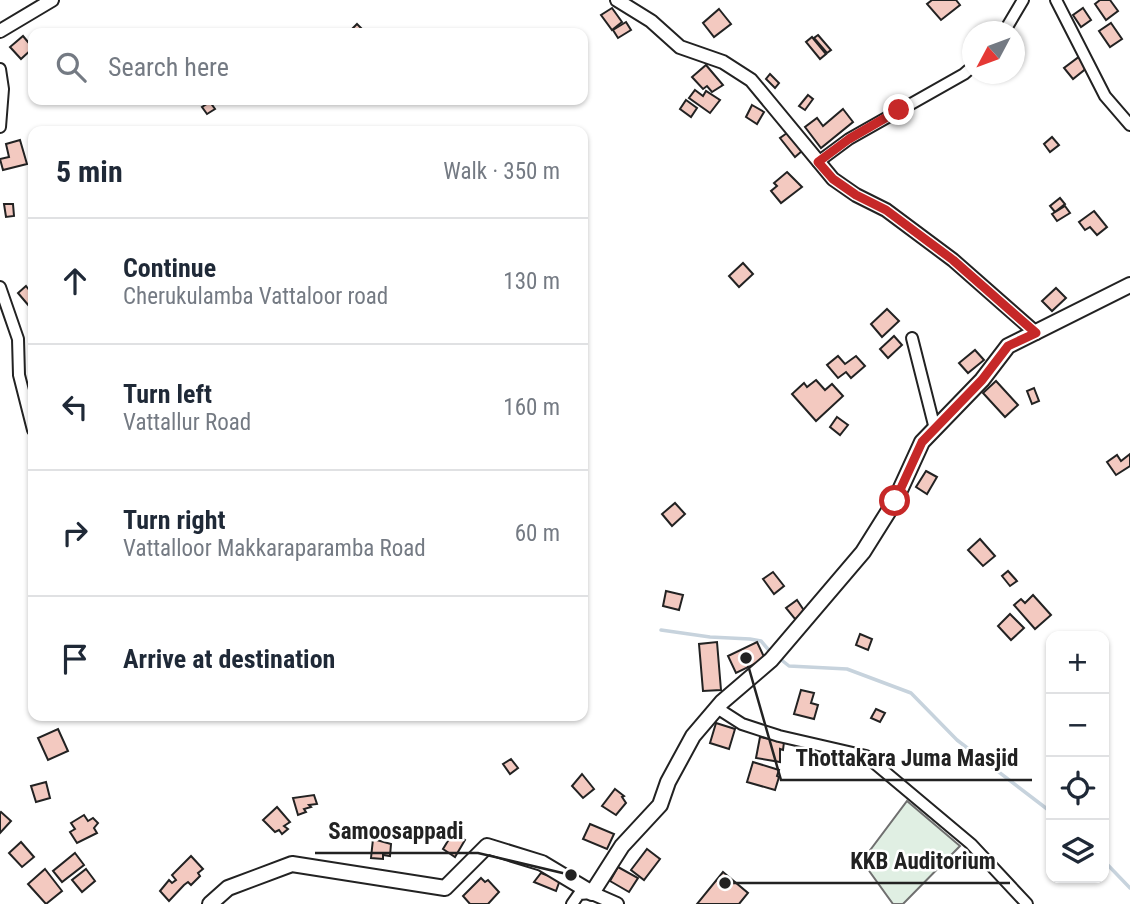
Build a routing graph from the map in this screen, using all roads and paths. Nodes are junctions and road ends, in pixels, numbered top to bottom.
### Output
1 (52, 0) edge
2 (617, 0) edge
3 (1023, 0) edge
4 (1056, 0) edge
5 (1010, 21) edge
6 (0, 31) edge
7 (0, 69) edge
8 (962, 75) edge
9 (1130, 125) edge
10 (0, 127) edge
11 (818, 162) junction
12 (1130, 285) edge
13 (0, 287) edge
14 (1036, 333) junction
15 (912, 338) dead end
16 (28, 410) edge
17 (935, 429) junction
18 (717, 708) junction
19 (592, 893) junction
20 (210, 904) edge
21 (572, 904) edge
22 (617, 904) edge
23 (1027, 904) edge

1 - 6 street
2 - 11 street
3 - 5 street
4 - 9 street
7 - 10 street
8 - 11 street
11 - 14 street
12 - 14 main road
13 - 16 street
14 - 17 main road
15 - 17 street
17 - 18 main road
18 - 19 main road
18 - 23 street
19 - 20 main road
19 - 21 street
19 - 22 street

